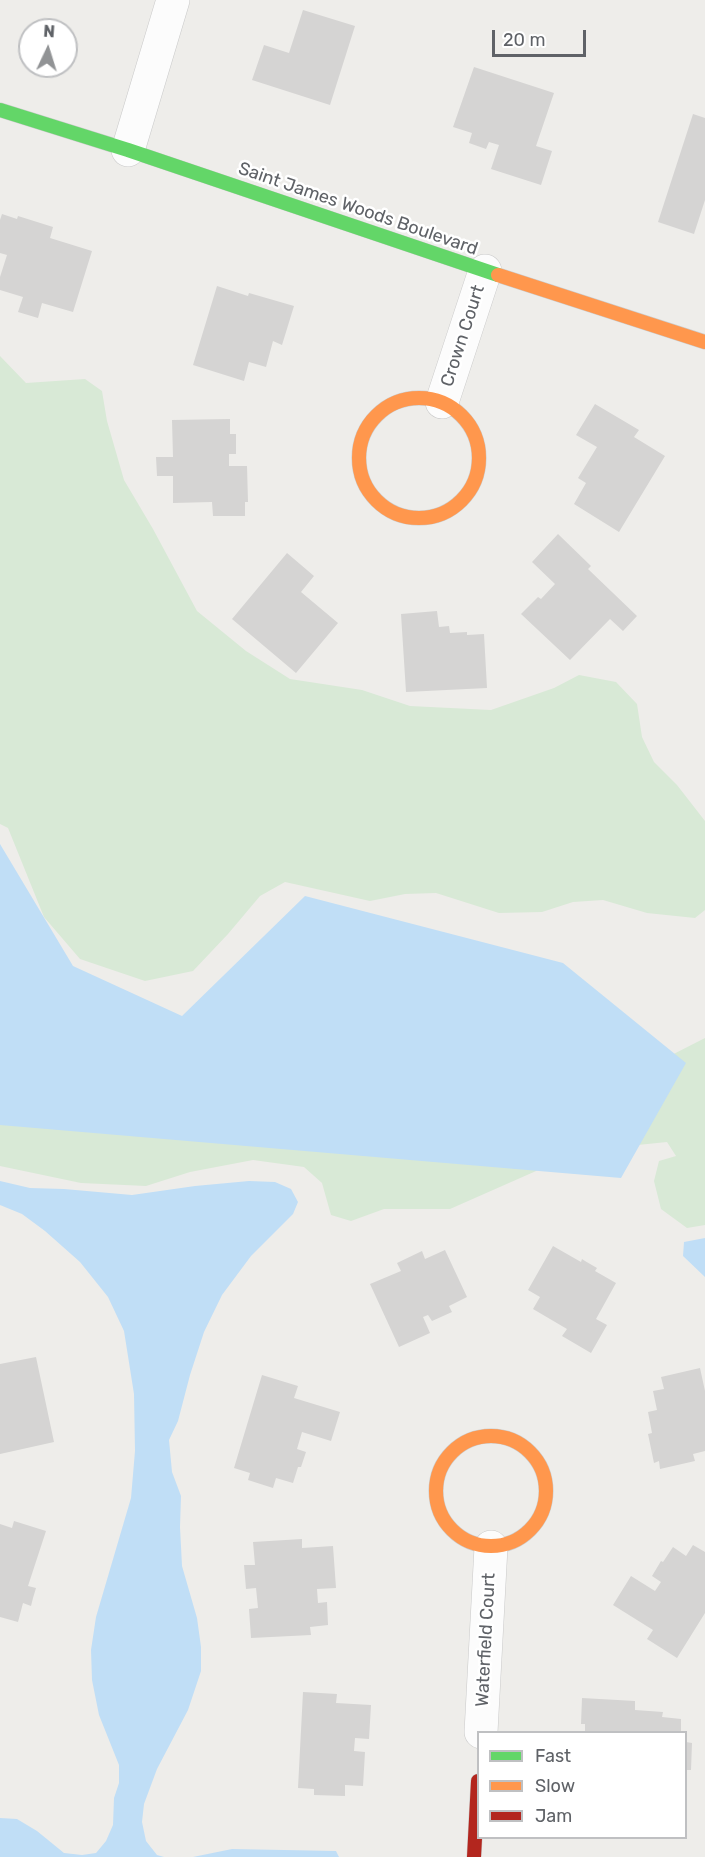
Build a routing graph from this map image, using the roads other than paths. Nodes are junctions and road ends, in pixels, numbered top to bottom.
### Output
1 (173, 0) edge
2 (0, 110) edge
3 (128, 150) junction
4 (485, 271) junction
5 (705, 342) edge
6 (442, 402) junction
7 (491, 1547) junction
8 (481, 1731) edge
9 (477, 1800) edge
10 (474, 1857) edge

1 - 3 street
2 - 3 street, Saint James Woods Boulevard
3 - 4 street, Saint James Woods Boulevard
4 - 5 street, Saint James Woods Boulevard
4 - 6 street, Crown Court
6 - 6 street, Crown Court
7 - 7 street, Waterfield Court
7 - 8 street, Waterfield Court
9 - 10 street

